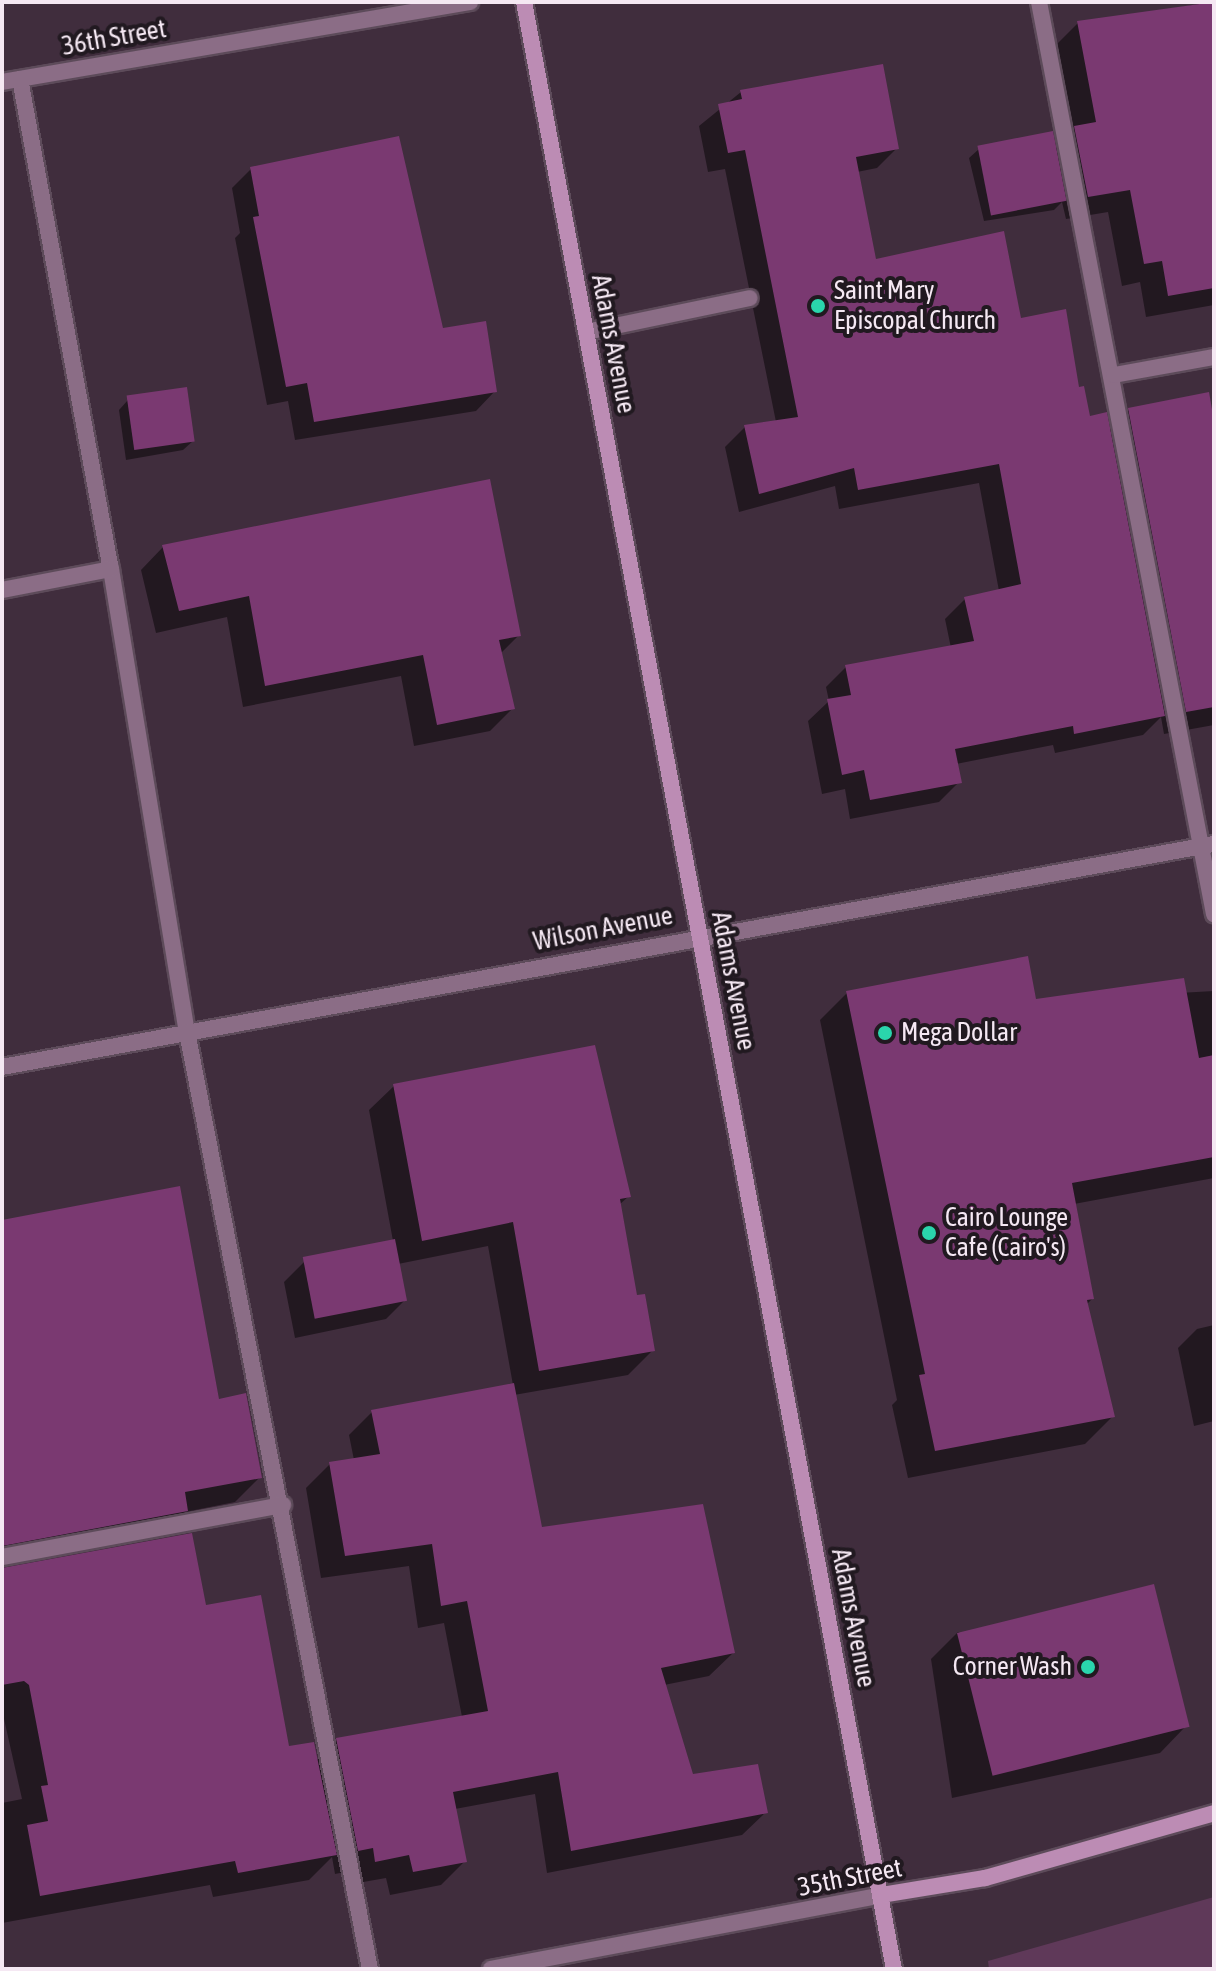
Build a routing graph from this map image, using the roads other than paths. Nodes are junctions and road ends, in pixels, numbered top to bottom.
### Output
1 (470, 2) edge
2 (524, 2) edge
3 (1039, 2) edge
4 (20, 79) junction
5 (2, 82) edge
6 (750, 298) dead end
7 (586, 332) junction
8 (1214, 357) edge
9 (1114, 375) junction
10 (111, 569) junction
11 (2, 590) edge
12 (1206, 845) edge
13 (1214, 914) edge
14 (700, 935) junction
15 (187, 1032) junction
16 (2, 1067) edge
17 (283, 1505) junction
18 (2, 1557) edge
19 (1214, 1813) edge
20 (881, 1895) junction
21 (370, 1969) edge
22 (491, 1969) edge
23 (894, 1969) edge

1 - 4 street, 36th Street
2 - 7 main road, Adams Avenue
3 - 9 street
4 - 5 street, 36th Street
4 - 10 street
6 - 7 street
7 - 14 main road, Adams Avenue
8 - 9 street
9 - 12 street
10 - 11 street
10 - 15 street
12 - 13 street
12 - 14 street, Wilson Avenue
14 - 15 street, Wilson Avenue
14 - 20 main road, Adams Avenue
15 - 16 street, Wilson Avenue
15 - 17 street
17 - 18 street
17 - 21 street
19 - 20 main road, 35th Street
20 - 22 street, 35th Street
20 - 23 main road, Adams Avenue

